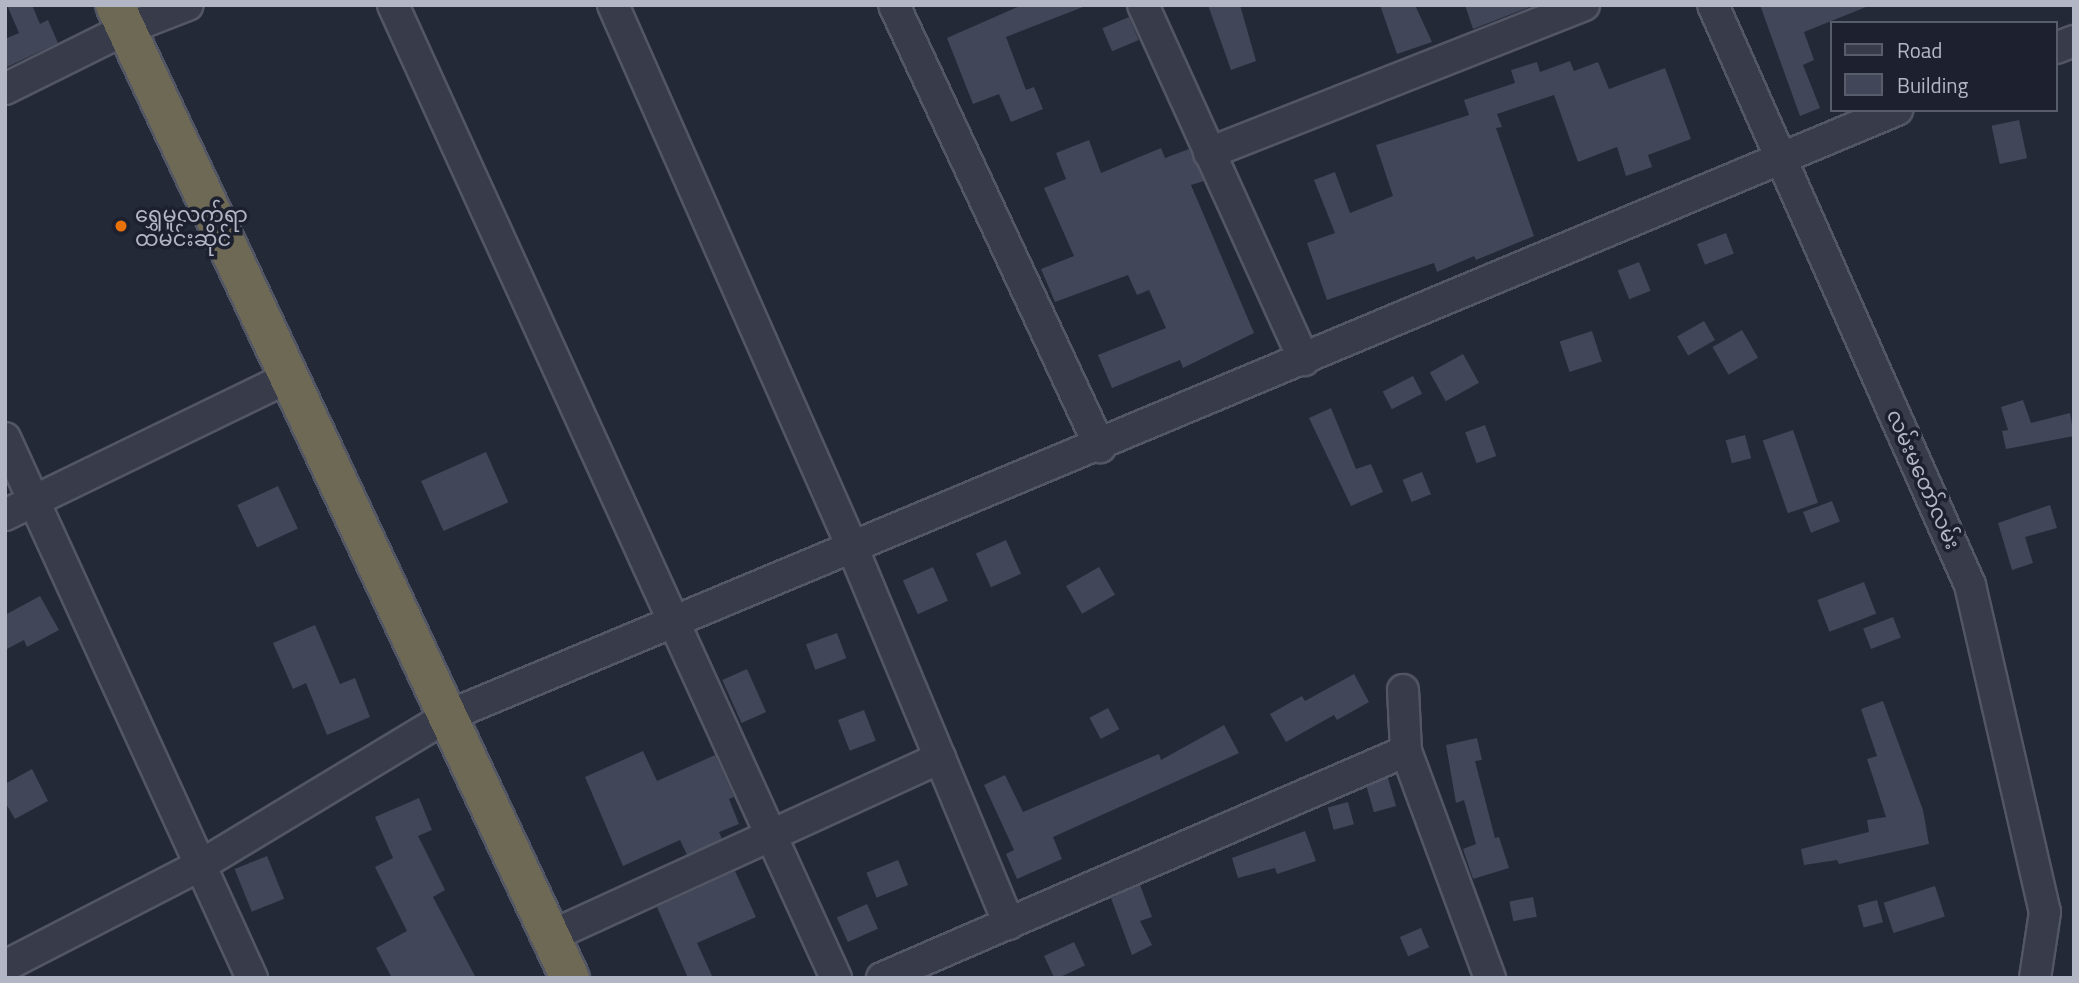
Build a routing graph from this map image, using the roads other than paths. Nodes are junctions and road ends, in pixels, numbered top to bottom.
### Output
1 (188, 5) edge
2 (393, 5) edge
3 (613, 5) edge
4 (894, 5) edge
5 (1143, 5) edge
6 (1584, 5) edge
7 (1713, 5) edge
8 (120, 17) edge
9 (5, 89) edge
10 (1893, 112) edge
11 (1209, 153) junction
12 (1781, 156) junction
13 (1304, 360) junction
14 (289, 377) junction
15 (5, 438) edge
16 (1100, 447) junction
17 (35, 501) junction
18 (5, 515) edge
19 (853, 549) junction
20 (673, 623) junction
21 (1403, 690) dead end
22 (448, 716) junction
23 (1406, 751) junction
24 (940, 758) junction
25 (772, 835) junction
26 (201, 865) junction
27 (1009, 924) junction
28 (551, 936) junction
29 (5, 966) edge
30 (252, 978) edge
31 (570, 978) edge
32 (836, 978) edge
33 (882, 978) edge
34 (1490, 978) edge
35 (2035, 978) edge

1 - 8 street
2 - 20 street
3 - 19 street
4 - 16 street
5 - 11 street
6 - 11 street
7 - 12 street, လမ်းမတော်လမ်း
8 - 9 street
8 - 14 highway
10 - 12 street
11 - 13 street
12 - 13 street
12 - 35 street, လမ်းမတော်လမ်း
13 - 16 street
14 - 17 street
14 - 22 highway
15 - 17 street
16 - 19 street
17 - 18 street
17 - 26 street
19 - 20 street
19 - 24 street
20 - 22 street
20 - 25 street
21 - 23 street
22 - 26 street
22 - 28 highway
23 - 27 street
23 - 34 street
24 - 25 street
24 - 27 street
25 - 28 street
25 - 32 street
26 - 29 street
26 - 30 street
27 - 33 street
28 - 31 highway

